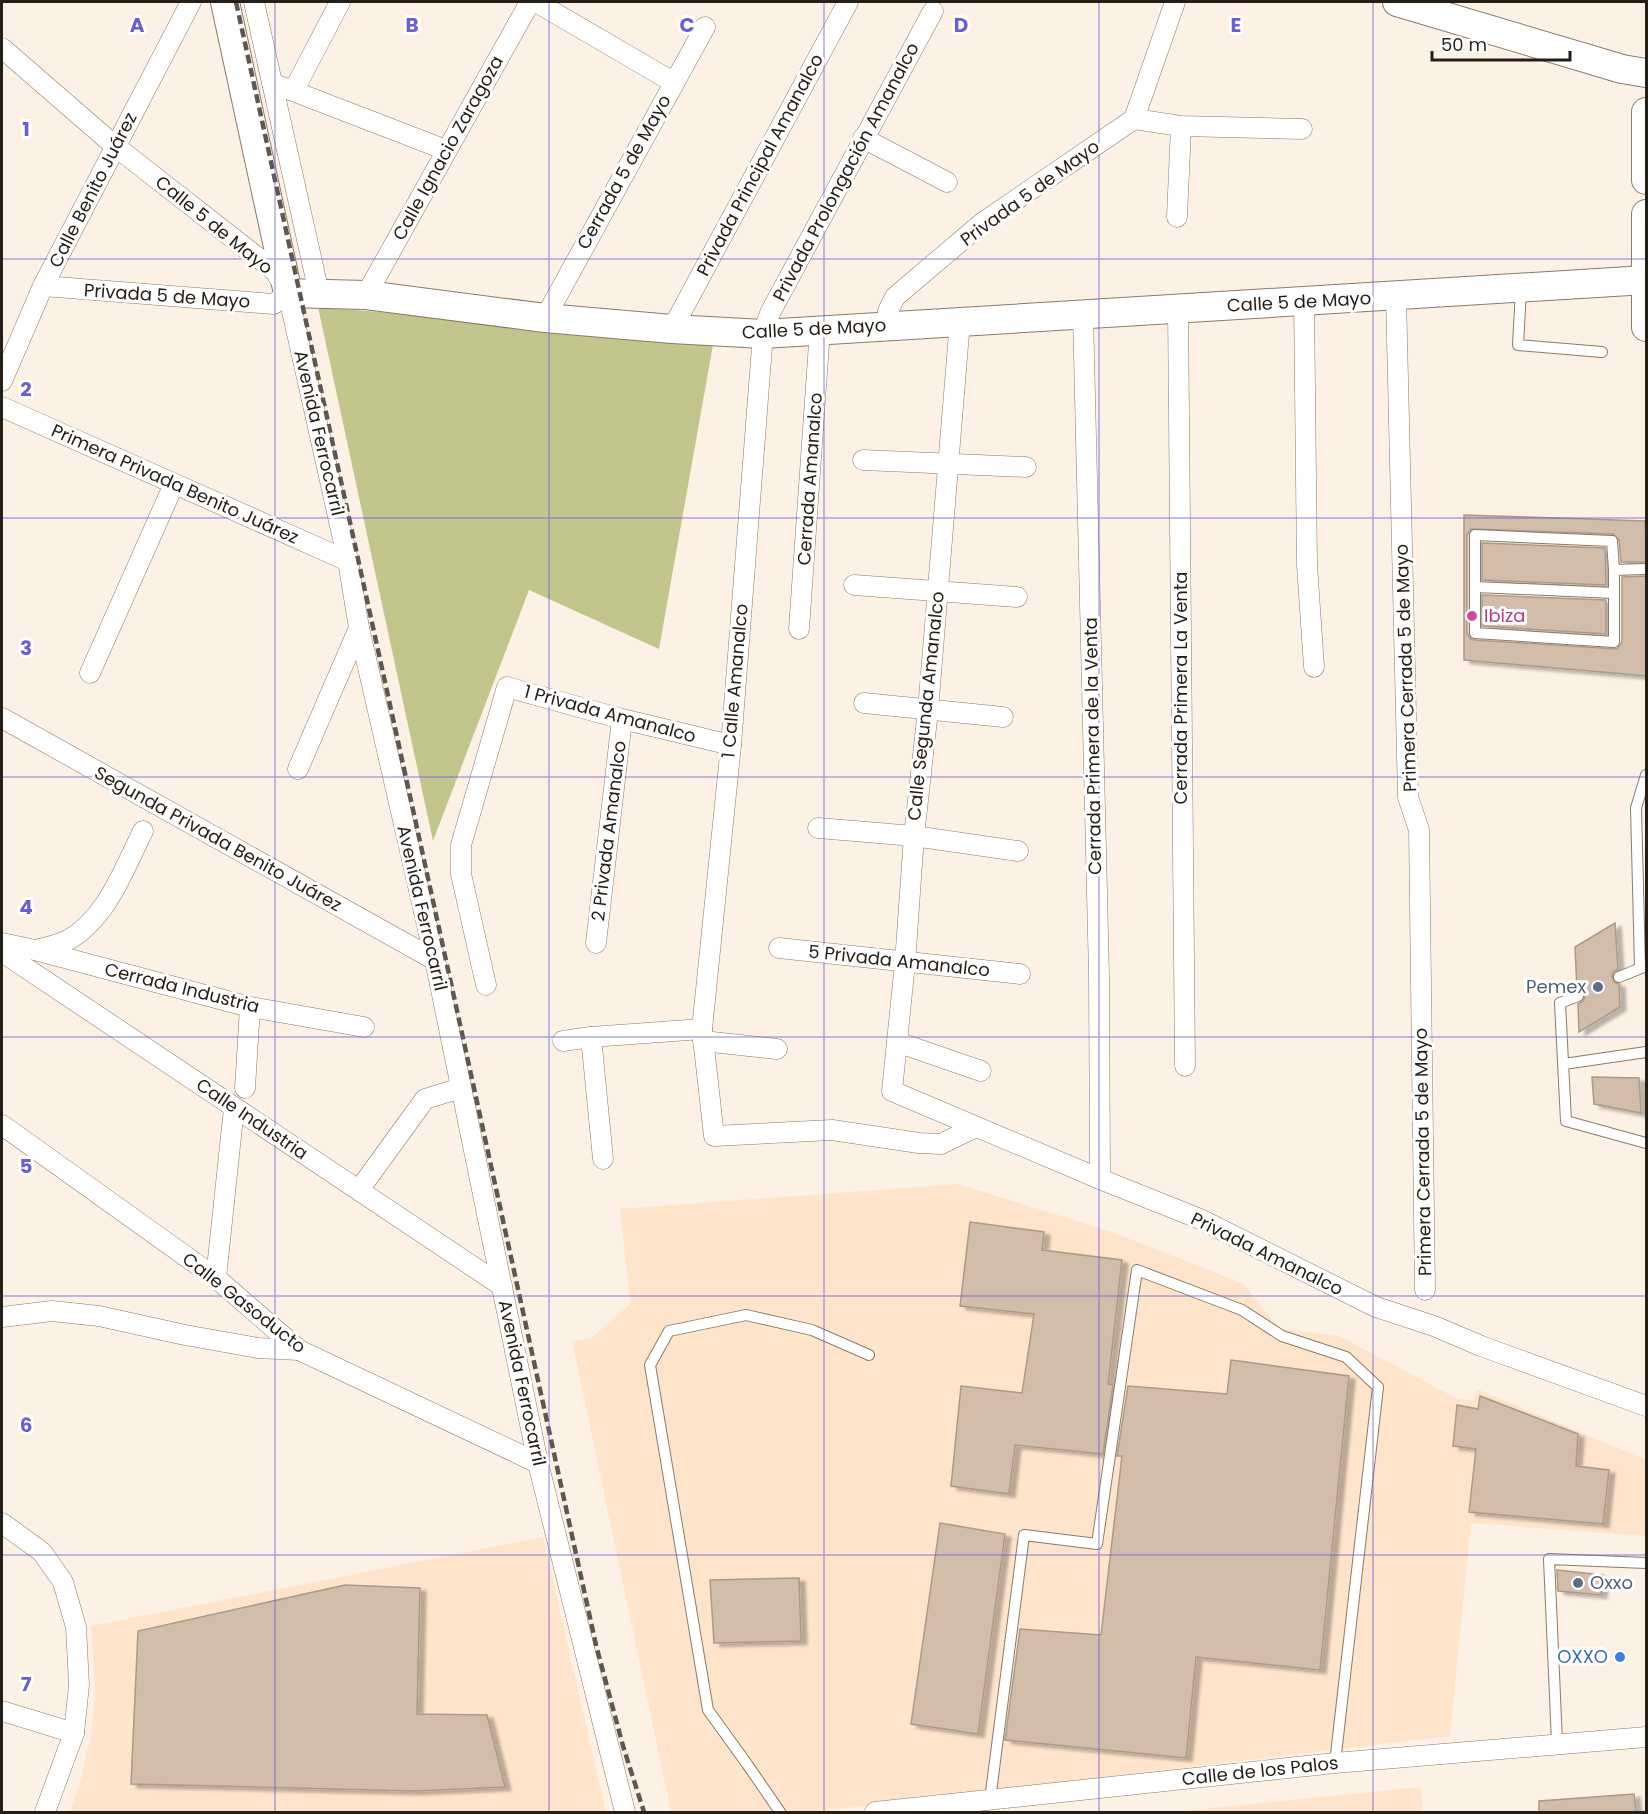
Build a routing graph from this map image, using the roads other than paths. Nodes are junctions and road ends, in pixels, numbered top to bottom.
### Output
1 (191, 2) edge
2 (225, 2) edge
3 (254, 2) edge
4 (339, 2) edge
5 (531, 2) edge
6 (536, 2) edge
7 (848, 2) edge
8 (1175, 2) edge
9 (1397, 2) edge
10 (933, 11) dead end
11 (705, 27) dead end
12 (2, 48) edge
13 (1647, 73) edge
14 (673, 82) junction
15 (272, 83) junction
16 (294, 90) junction
17 (1647, 112) edge
18 (1134, 119) junction
19 (1181, 126) junction
20 (1302, 129) dead end
21 (863, 138) junction
22 (115, 146) junction
23 (446, 150) junction
24 (1647, 180) edge
25 (947, 182) dead end
26 (1647, 214) edge
27 (1177, 217) dead end
28 (1646, 280) edge
29 (43, 286) junction
30 (1521, 286) junction
31 (288, 293) junction
32 (319, 293) junction
33 (366, 295) junction
34 (1396, 296) junction
35 (1305, 301) junction
36 (1178, 309) junction
37 (1083, 314) junction
38 (545, 318) junction
39 (960, 321) junction
40 (887, 326) junction
41 (1647, 327) edge
42 (672, 329) junction
43 (820, 329) junction
44 (763, 334) junction
45 (1602, 352) dead end
46 (2, 377) edge
47 (2, 407) edge
48 (863, 460) dead end
49 (948, 465) junction
50 (1026, 467) dead end
51 (174, 484) junction
52 (348, 561) junction
53 (1647, 569) edge
54 (1614, 570) junction
55 (854, 585) dead end
56 (1475, 587) junction
57 (938, 591) junction
58 (1614, 592) junction
59 (1017, 597) dead end
60 (359, 628) junction
61 (799, 629) dead end
62 (1314, 667) dead end
63 (90, 673) dead end
64 (864, 703) dead end
65 (928, 710) junction
66 (1003, 717) dead end
67 (2, 718) edge
68 (622, 719) junction
69 (731, 746) junction
70 (298, 769) dead end
71 (1647, 775) edge
72 (818, 828) dead end
73 (143, 831) dead end
74 (914, 836) junction
75 (1018, 851) dead end
76 (2, 943) edge
77 (596, 943) dead end
78 (778, 948) dead end
79 (35, 950) junction
80 (2, 952) edge
81 (435, 960) junction
82 (905, 963) junction
83 (1643, 966) edge
84 (1020, 974) dead end
85 (1619, 977) dead end
86 (486, 985) dead end
87 (1578, 996) dead end
88 (250, 1007) junction
89 (364, 1027) dead end
90 (703, 1035) junction
91 (591, 1036) junction
92 (563, 1041) dead end
93 (897, 1042) junction
94 (777, 1050) dead end
95 (1647, 1052) edge
96 (1564, 1064) junction
97 (1185, 1066) dead end
98 (981, 1071) dead end
99 (245, 1088) dead end
100 (461, 1088) junction
101 (892, 1091) joint
102 (234, 1108) junction
103 (2, 1125) edge
104 (976, 1127) junction
105 (1647, 1143) edge
106 (603, 1159) dead end
107 (1100, 1179) junction
108 (359, 1190) junction
109 (216, 1278) junction
110 (502, 1286) junction
111 (1425, 1290) dead end
112 (2, 1317) edge
113 (299, 1350) junction
114 (868, 1355) dead end
115 (1647, 1406) edge
116 (538, 1463) junction
117 (2, 1523) edge
118 (1647, 1563) edge
119 (2, 1711) edge
120 (74, 1733) junction
121 (1647, 1737) edge
122 (1557, 1743) junction
123 (1335, 1762) junction
124 (990, 1800) junction
125 (45, 1812) edge
126 (625, 1812) edge
127 (780, 1812) edge
128 (875, 1812) edge

1 - 22 street, Calle Benito Juárez
2 - 31 street, Avenida Ferrocarril
3 - 15 street
4 - 16 street
5 - 23 street, Calle Ignacio Zaragoza
6 - 14 street
7 - 42 street, Privada Principal Amanalco
8 - 18 street
9 - 13 street
10 - 21 street, Privada Prolongación Amanalco
11 - 14 street, Cerrada 5 de Mayo
12 - 22 street, Calle 5 de Mayo
14 - 38 street, Cerrada 5 de Mayo
15 - 16 street
15 - 32 street
16 - 23 street
17 - 24 street
18 - 19 street
18 - 40 street, Privada 5 de Mayo
19 - 20 street
19 - 27 street
21 - 25 street
21 - 44 street, Privada Prolongación Amanalco
22 - 29 street, Calle Benito Juárez
22 - 31 street, Calle 5 de Mayo
23 - 33 street, Calle Ignacio Zaragoza
26 - 28 street
28 - 30 street, Calle 5 de Mayo
28 - 41 street
29 - 31 street, Privada 5 de Mayo
29 - 46 street, Calle Benito Juárez
30 - 34 street, Calle 5 de Mayo
30 - 45 lane
31 - 32 street, Calle 5 de Mayo
31 - 52 street, Avenida Ferrocarril
32 - 33 street, Calle 5 de Mayo
33 - 38 street, Calle 5 de Mayo
34 - 35 street, Calle 5 de Mayo
34 - 111 street, Primera Cerrada 5 de Mayo
35 - 36 street, Calle 5 de Mayo
35 - 62 street
36 - 37 street, Calle 5 de Mayo
36 - 97 street, Cerrada Primera La Venta
37 - 39 street, Calle 5 de Mayo
37 - 107 street, Cerrada Primera de la Venta
38 - 42 street, Calle 5 de Mayo
39 - 40 street, Calle 5 de Mayo
39 - 49 street, Calle Segunda Amanalco
40 - 43 street, Calle 5 de Mayo
42 - 44 street, Calle 5 de Mayo
43 - 44 street, Calle 5 de Mayo
43 - 61 street, Cerrada Amanalco
44 - 69 street, 1 Calle Amanalco
47 - 51 street, Primera Privada Benito Juárez
48 - 49 street
49 - 50 street
49 - 57 street, Calle Segunda Amanalco
51 - 52 street, Primera Privada Benito Juárez
51 - 63 street
52 - 60 street, Avenida Ferrocarril
53 - 54 lane
54 - 56 lane
54 - 58 lane
55 - 57 street
56 - 58 lane
56 - 58 lane
57 - 59 street
57 - 65 street, Calle Segunda Amanalco
60 - 70 street
60 - 81 street, Avenida Ferrocarril
64 - 65 street
65 - 66 street
65 - 74 street, Calle Segunda Amanalco
67 - 81 street, Segunda Privada Benito Juárez
68 - 69 street, 1 Privada Amanalco
68 - 77 street, 2 Privada Amanalco
68 - 86 street, 1 Privada Amanalco
69 - 90 street, 1 Calle Amanalco
71 - 83 lane
72 - 74 street
73 - 79 street
74 - 75 street
74 - 82 street, Calle Segunda Amanalco
76 - 79 street, Cerrada Industria
78 - 82 street, 5 Privada Amanalco
79 - 88 street, Cerrada Industria
80 - 102 street, Calle Industria
81 - 100 street, Avenida Ferrocarril
82 - 84 street, 5 Privada Amanalco
82 - 93 street, Calle Segunda Amanalco
83 - 85 lane
87 - 96 lane
88 - 89 street, Cerrada Industria
88 - 99 street
90 - 91 street
90 - 94 street
90 - 104 street, 1 Calle Amanalco
91 - 92 street
91 - 106 street
93 - 98 street
93 - 101 street, Calle Segunda Amanalco
95 - 96 lane
96 - 105 lane
100 - 108 street
100 - 110 street, Avenida Ferrocarril
101 - 104 street, Privada Amanalco
102 - 108 street, Calle Industria
102 - 109 street
103 - 109 street, Calle Gasoducto
104 - 107 street, Privada Amanalco
107 - 115 street, Privada Amanalco
108 - 110 street, Calle Industria
109 - 113 street, Calle Gasoducto
110 - 116 street, Avenida Ferrocarril
112 - 113 street
113 - 116 street, Calle Gasoducto
114 - 127 lane
116 - 126 street, Avenida Ferrocarril
117 - 120 street
118 - 122 lane
119 - 120 street
120 - 125 street
121 - 122 street, Calle de los Palos
122 - 123 street, Calle de los Palos
123 - 124 street, Calle de los Palos
123 - 124 lane
124 - 128 street, Calle de los Palos

